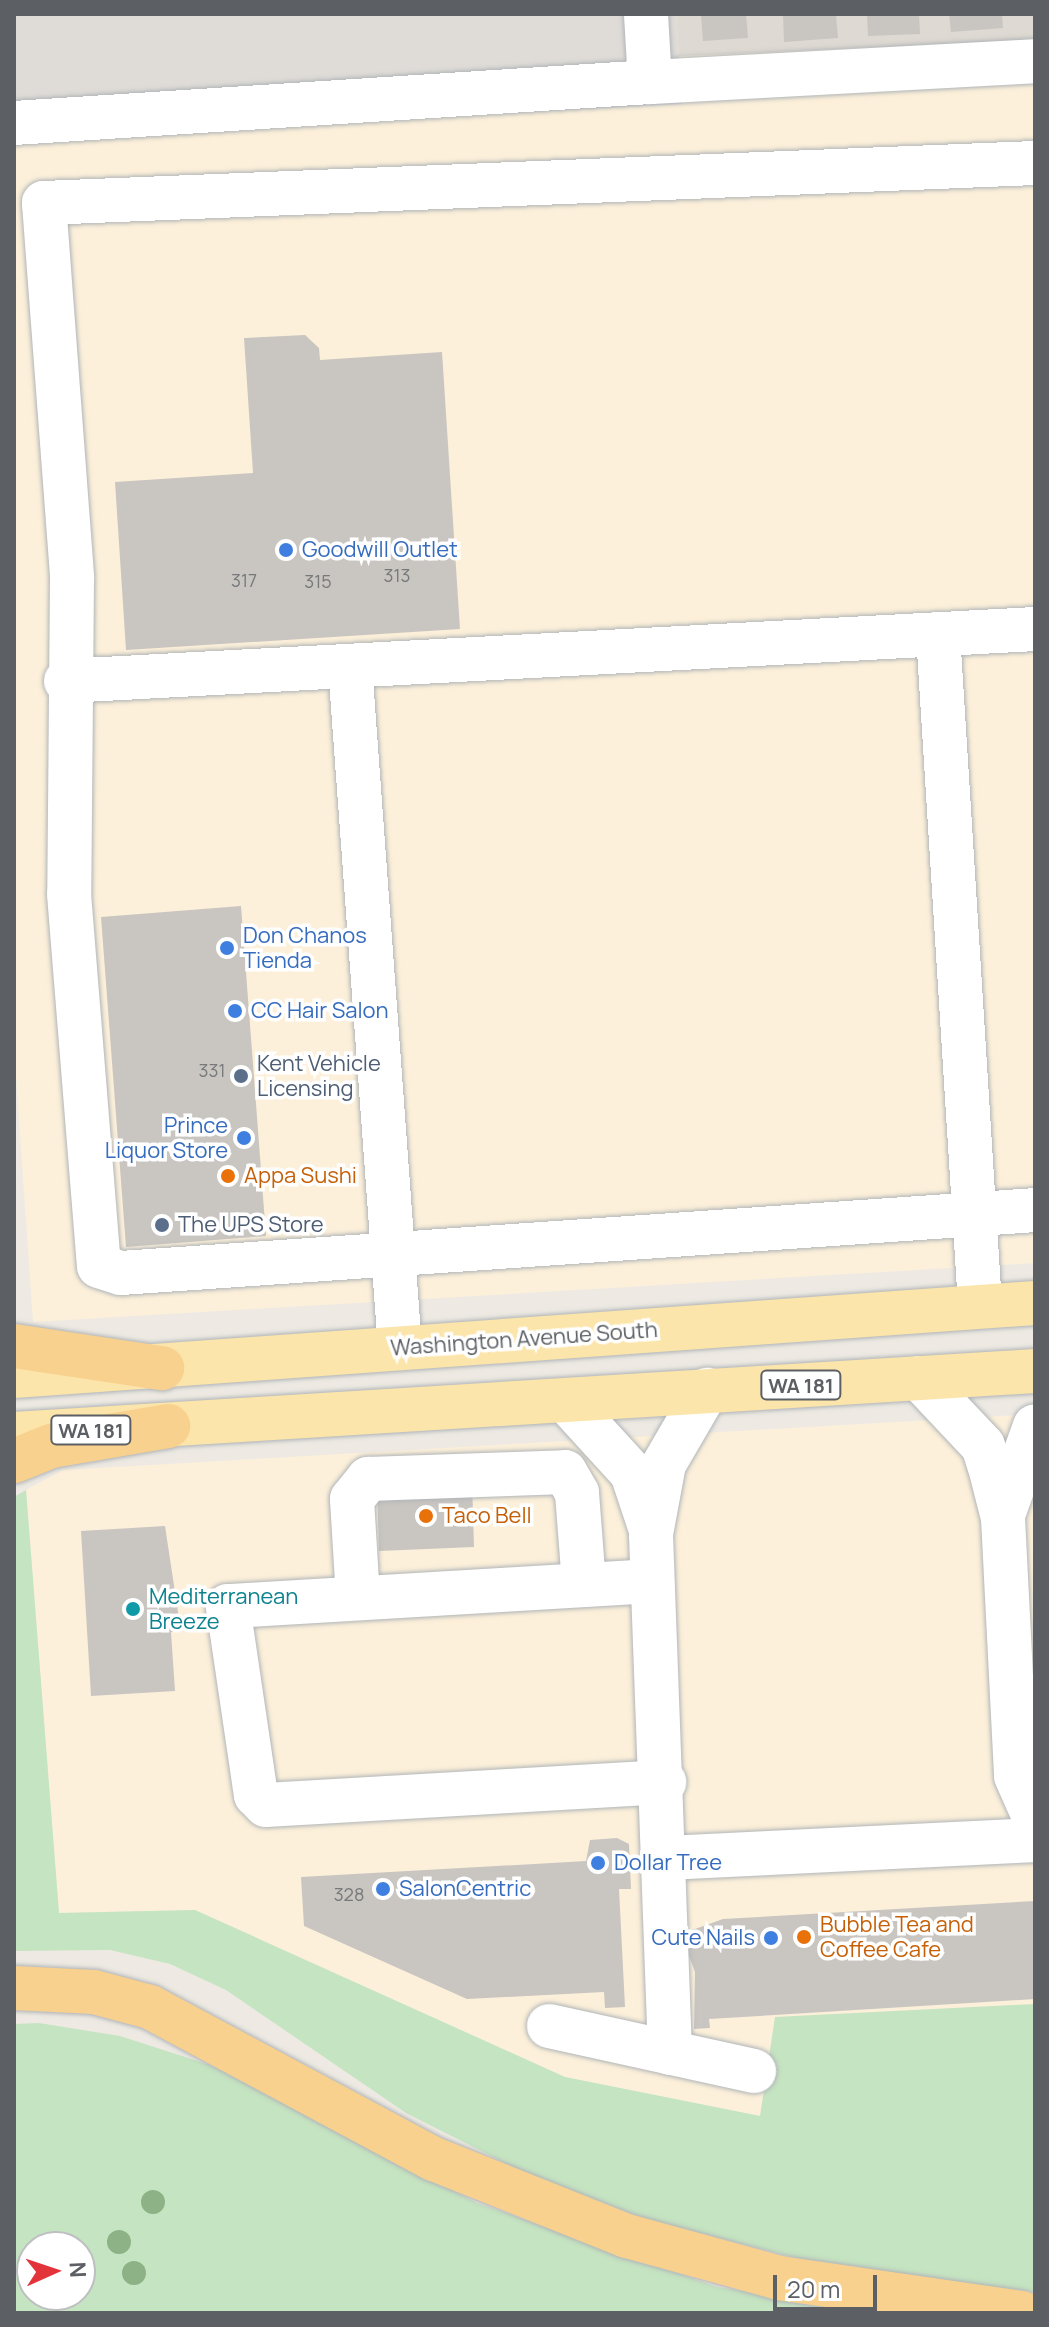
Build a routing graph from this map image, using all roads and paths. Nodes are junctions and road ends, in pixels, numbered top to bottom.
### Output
1 (646, 14) edge
2 (1035, 61) edge
3 (650, 82) junction
4 (14, 123) edge
5 (1035, 163) edge
6 (1035, 629) edge
7 (938, 634) junction
8 (350, 666) junction
9 (66, 681) junction
10 (1035, 1210) edge
11 (976, 1216) junction
12 (396, 1255) junction
13 (1035, 1303) edge
14 (980, 1306) junction
15 (14, 1346) edge
16 (400, 1348) junction
17 (162, 1368) junction
18 (1035, 1371) edge
19 (14, 1376) edge
20 (919, 1378) junction
21 (707, 1390) junction
22 (567, 1402) junction
23 (168, 1426) junction
24 (1035, 1426) edge
25 (14, 1434) edge
26 (14, 1461) edge
27 (1003, 1518) junction
28 (651, 1534) junction
29 (652, 1581) junction
30 (584, 1585) junction
31 (358, 1598) junction
32 (664, 1782) junction
33 (1035, 1819) edge
34 (1035, 1840) edge
35 (668, 1858) junction
36 (14, 1988) edge
37 (549, 2026) dead end
38 (670, 2053) junction
39 (754, 2071) dead end
40 (1023, 2313) edge

1 - 3 lane
2 - 3 lane
3 - 4 lane
5 - 9 lane
6 - 7 lane
7 - 8 lane
7 - 11 lane
8 - 9 lane
8 - 12 lane
9 - 12 lane
10 - 11 lane
11 - 12 lane
11 - 14 lane
12 - 16 lane
13 - 14 main road, Washington Avenue South
14 - 16 main road, Washington Avenue South
15 - 17 highway
16 - 17 main road, Washington Avenue South
17 - 19 main road, Washington Avenue South
18 - 20 main road, WA 181
20 - 21 main road, WA 181
20 - 27 lane
21 - 22 main road, WA 181
21 - 28 lane
22 - 23 main road, WA 181
22 - 28 lane
23 - 25 main road, WA 181
23 - 26 highway
24 - 27 lane
27 - 33 lane
28 - 29 lane
29 - 30 lane
29 - 32 lane
30 - 31 lane
30 - 31 lane
31 - 32 lane
32 - 35 lane
34 - 35 lane
35 - 38 lane
36 - 40 highway
37 - 38 lane
38 - 39 lane

